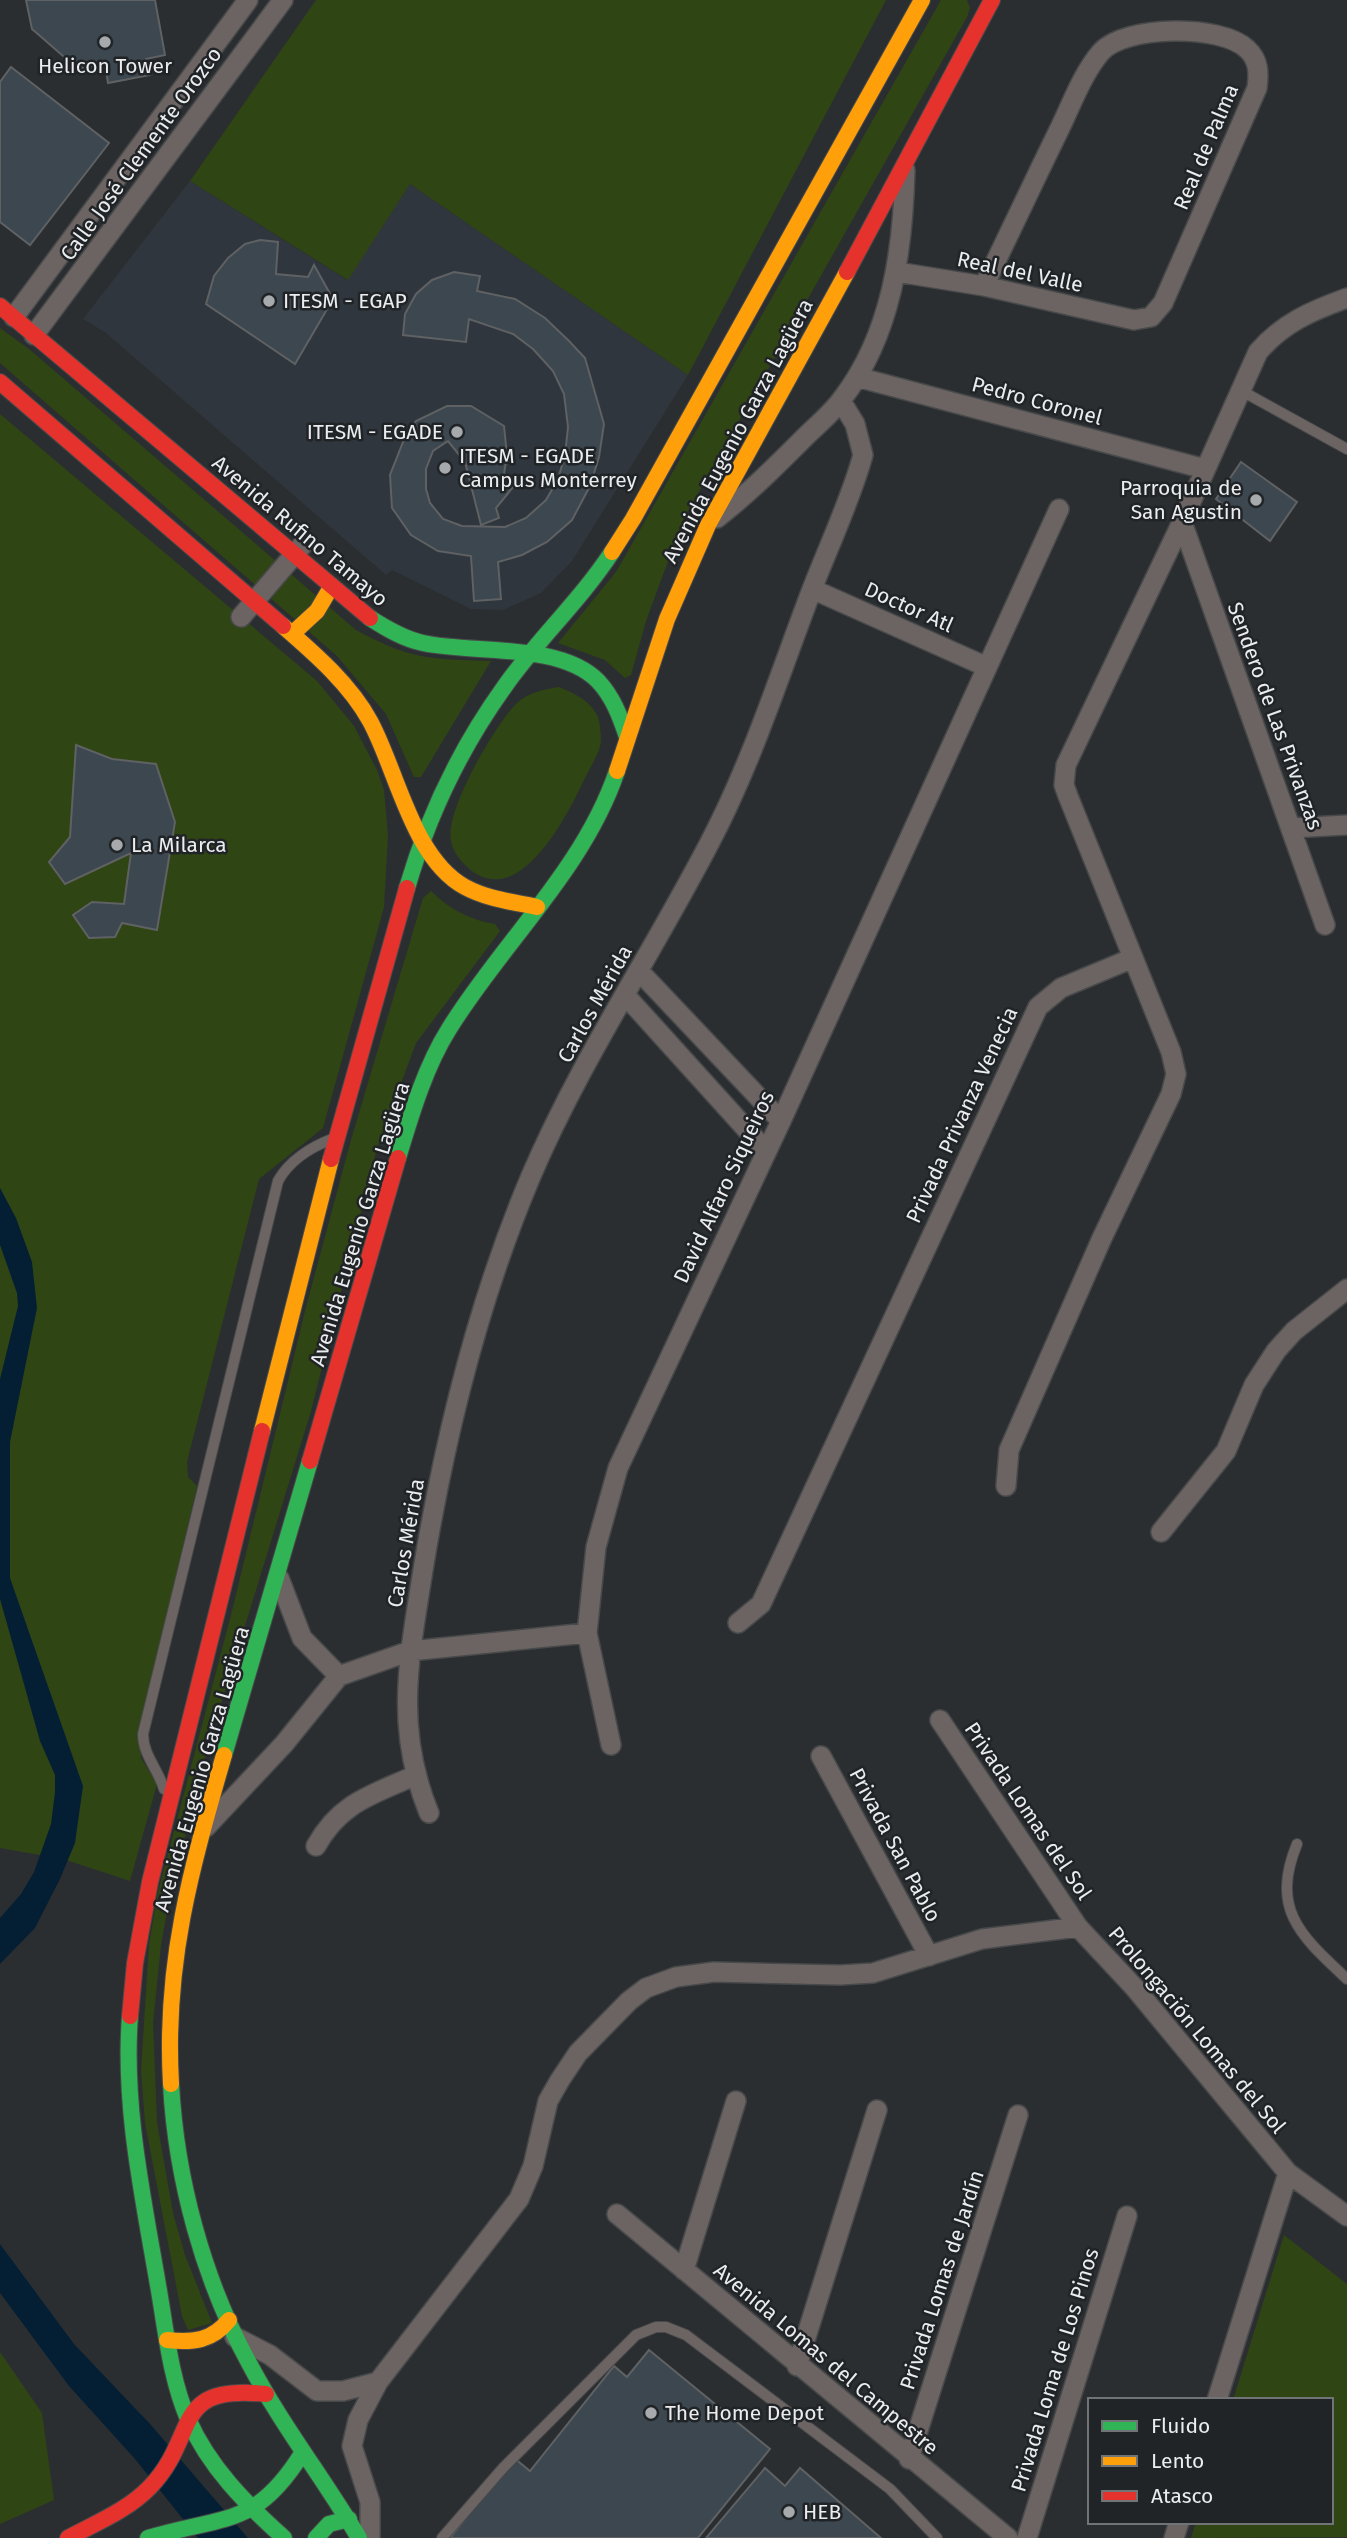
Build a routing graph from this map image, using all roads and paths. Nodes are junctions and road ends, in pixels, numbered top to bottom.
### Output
1 (248, 0) edge
2 (922, 0) edge
3 (992, 0) edge
4 (273, 4) edge
5 (225, 32) junction
6 (247, 49) junction
7 (136, 155) junction
8 (905, 166) junction
9 (157, 172) junction
10 (76, 235) junction
11 (98, 253) junction
12 (897, 272) junction
13 (984, 286) junction
14 (1347, 298) edge
15 (7, 312) edge
16 (1134, 320) joint
17 (34, 335) junction
18 (857, 377) junction
19 (0, 382) edge
20 (1239, 390) junction
21 (841, 401) junction
22 (1347, 449) edge
23 (1205, 469) junction
24 (1059, 509) dead end
25 (1182, 522) junction
26 (708, 525) junction
27 (305, 541) dead end
28 (292, 557) junction
29 (330, 589) junction
30 (812, 589) junction
31 (254, 601) junction
32 (241, 617) dead end
33 (292, 634) junction
34 (530, 654) junction
35 (987, 667) junction
36 (627, 737) junction
37 (1347, 825) edge
38 (1291, 828) junction
39 (422, 837) junction
40 (537, 907) junction
41 (1325, 925) dead end
42 (1133, 958) junction
43 (640, 972) junction
44 (626, 996) junction
45 (781, 1121) junction
46 (336, 1138) junction
47 (766, 1151) junction
48 (1347, 1289) edge
49 (1006, 1486) dead end
50 (1161, 1532) dead end
51 (278, 1578) junction
52 (738, 1623) dead end
53 (587, 1633) junction
54 (410, 1651) junction
55 (339, 1676) junction
56 (940, 1720) dead end
57 (611, 1745) dead end
58 (821, 1756) dead end
59 (414, 1776) junction
60 (169, 1804) junction
61 (429, 1813) dead end
62 (202, 1830) junction
63 (1297, 1844) dead end
64 (316, 1846) dead end
65 (1078, 1927) junction
66 (929, 1955) junction
67 (1347, 1979) edge
68 (736, 2101) dead end
69 (877, 2110) dead end
70 (1018, 2115) dead end
71 (1288, 2173) junction
72 (617, 2214) dead end
73 (1127, 2216) dead end
74 (1347, 2216) edge
75 (684, 2270) junction
76 (232, 2328) junction
77 (167, 2340) junction
78 (797, 2366) junction
79 (378, 2382) junction
80 (266, 2394) junction
81 (1218, 2398) edge
82 (188, 2418) junction
83 (303, 2452) junction
84 (909, 2459) junction
85 (253, 2512) junction
86 (349, 2519) junction
87 (68, 2538) edge
88 (148, 2538) edge
89 (284, 2538) edge
90 (316, 2538) edge
91 (359, 2538) edge
92 (370, 2538) edge
93 (442, 2538) edge
94 (937, 2538) edge
95 (1008, 2538) edge
96 (1027, 2538) edge

1 - 5 street, Calle José Clemente Orozco
2 - 34 main road, Avenida Eugenio Garza Lagüera
3 - 8 main road, Avenida Eugenio Garza Lagüera
4 - 6 street, Calle José Clemente Orozco
5 - 6 street
5 - 7 street, Calle José Clemente Orozco
6 - 9 street, Calle José Clemente Orozco
7 - 9 street
7 - 10 street, Calle José Clemente Orozco
8 - 12 street
8 - 26 main road, Avenida Eugenio Garza Lagüera
9 - 11 street, Calle José Clemente Orozco
10 - 11 street
10 - 15 street, Calle José Clemente Orozco
11 - 17 street, Calle José Clemente Orozco
12 - 13 street, Real del Valle
12 - 18 street
13 - 16 street, Real del Valle
13 - 16 street, Real de Palma
14 - 20 street
15 - 17 main road, Avenida Rufino Tamayo
17 - 28 main road, Avenida Rufino Tamayo
18 - 21 street
18 - 23 street, Pedro Coronel
19 - 31 main road
20 - 22 lane
20 - 23 street
21 - 26 street
21 - 30 street, Carlos Mérida
23 - 25 street
24 - 35 street, David Alfaro Siqueiros
25 - 38 street, Sendero de Las Privanzas
25 - 42 street
26 - 36 main road, Avenida Eugenio Garza Lagüera
27 - 28 street
28 - 29 main road, Avenida Rufino Tamayo
28 - 31 street
29 - 33 main road
29 - 34 main road, Avenida Rufino Tamayo
30 - 35 street, Doctor Atl
30 - 43 street, Carlos Mérida
31 - 32 street
31 - 33 main road
33 - 39 main road
34 - 36 main road, Avenida Rufino Tamayo
34 - 39 main road, Avenida Eugenio Garza Lagüera
35 - 45 street, David Alfaro Siqueiros
36 - 40 main road, Avenida Eugenio Garza Lagüera
37 - 38 street
38 - 41 street, Sendero de Las Privanzas
39 - 40 main road
39 - 46 main road, Avenida Eugenio Garza Lagüera
40 - 51 main road, Avenida Eugenio Garza Lagüera
42 - 49 street
42 - 52 street, Privada Privanza Venecia
43 - 44 street, Carlos Mérida
43 - 45 street
44 - 47 street
44 - 54 street, Carlos Mérida
45 - 47 street, David Alfaro Siqueiros
46 - 60 main road, Avenida Eugenio Garza Lagüera
46 - 60 lane
47 - 53 street, David Alfaro Siqueiros
48 - 50 street
51 - 55 street
51 - 62 main road, Avenida Eugenio Garza Lagüera
53 - 54 street
53 - 57 street, David Alfaro Siqueiros
54 - 55 street
54 - 59 street, Carlos Mérida
55 - 62 street
56 - 65 street, Privada Lomas del Sol
58 - 66 street, Privada San Pablo
59 - 61 street, Carlos Mérida
59 - 64 street
60 - 77 main road, Avenida Eugenio Garza Lagüera
62 - 76 main road, Avenida Eugenio Garza Lagüera
63 - 67 lane
65 - 66 street, Prolongación Lomas del Sol
65 - 71 street, Prolongación Lomas del Sol
66 - 79 street, Prolongación Lomas del Sol
68 - 75 street
69 - 78 street
70 - 84 street, Privada Lomas de Jardín
71 - 74 street, Prolongación Lomas del Sol
71 - 81 street
72 - 75 street, Avenida Lomas del Campestre
73 - 96 street, Privada Loma de Los Pinos
75 - 78 street, Avenida Lomas del Campestre
76 - 77 main road
76 - 79 street
76 - 80 main road, Avenida Eugenio Garza Lagüera
77 - 82 main road, Avenida Eugenio Garza Lagüera
78 - 84 street, Avenida Lomas del Campestre
79 - 92 street, Prolongación Lomas del Sol
80 - 82 main road
80 - 83 main road, Avenida Eugenio Garza Lagüera
82 - 85 main road, Avenida Eugenio Garza Lagüera
82 - 87 main road
83 - 85 main road
83 - 86 main road, Avenida Eugenio Garza Lagüera
84 - 95 street, Avenida Lomas del Campestre
85 - 88 main road
85 - 89 main road, Avenida Eugenio Garza Lagüera
86 - 90 main road
86 - 91 main road, Avenida Eugenio Garza Lagüera
93 - 94 lane

